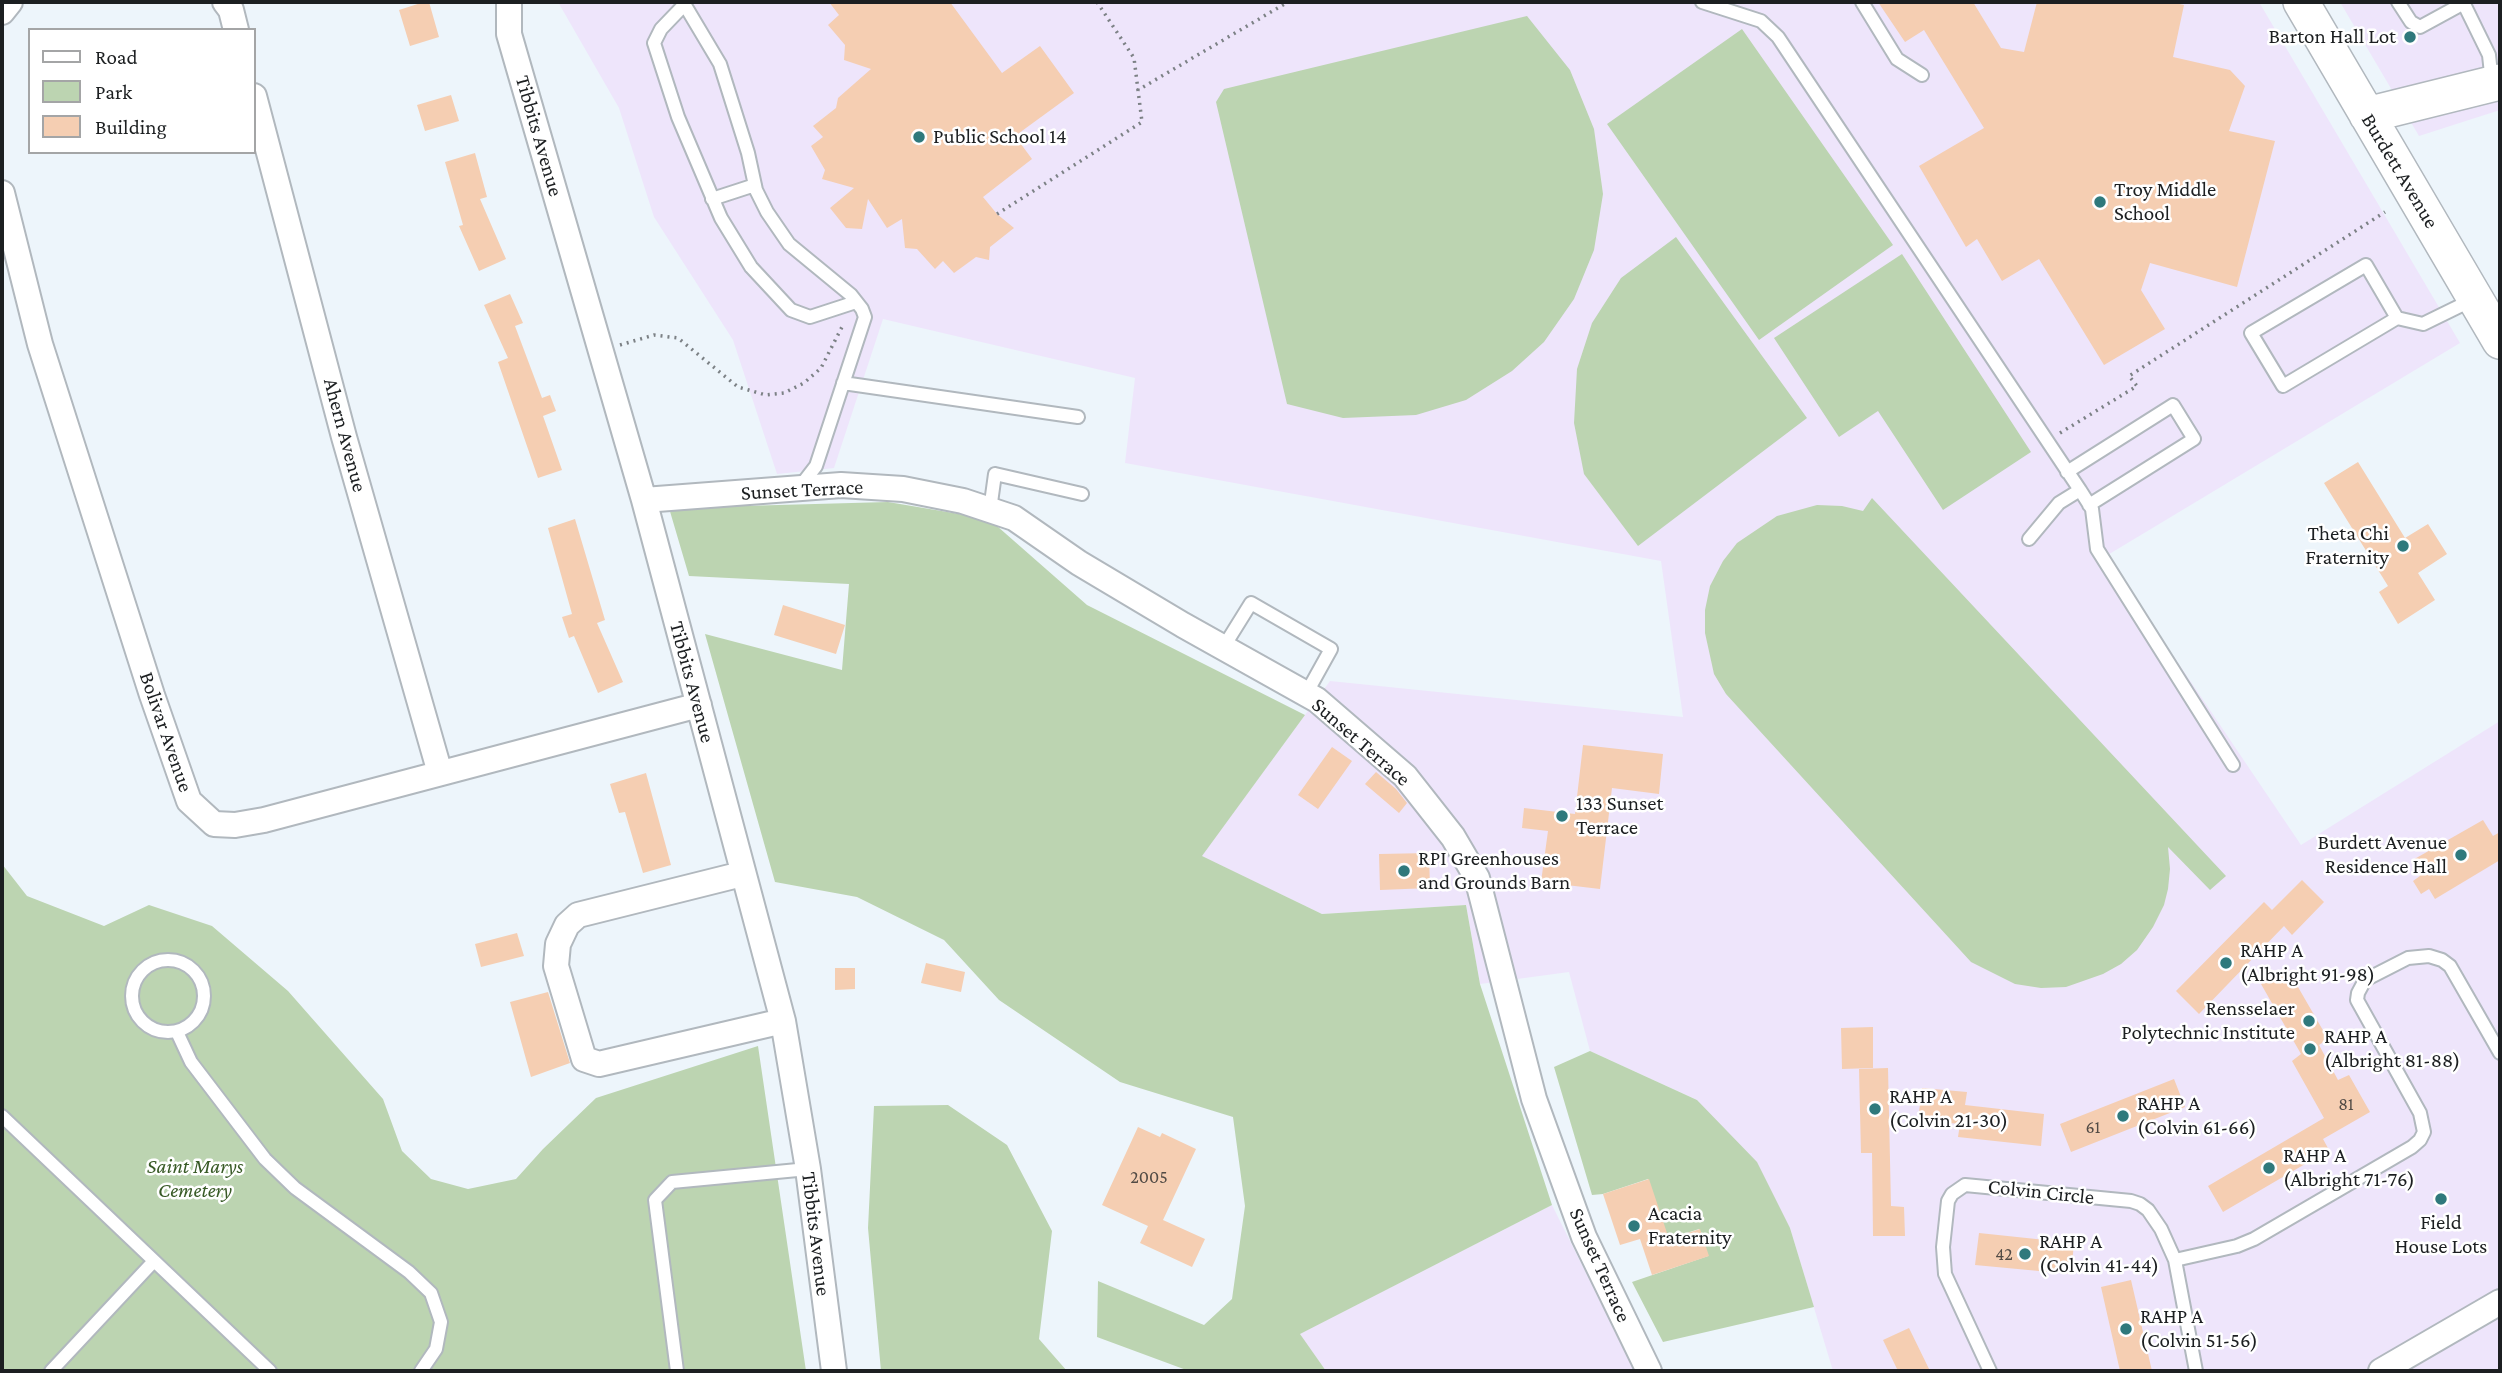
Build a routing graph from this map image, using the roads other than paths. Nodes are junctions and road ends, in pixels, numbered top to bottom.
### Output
1 (10, 2) edge
2 (225, 2) edge
3 (509, 2) edge
4 (1702, 2) edge
5 (1862, 2) edge
6 (2301, 2) edge
7 (2398, 2) edge
8 (2463, 2) edge
9 (684, 3) edge
10 (2, 12) edge
11 (236, 28) edge
12 (1922, 75) dead end
13 (2496, 83) edge
14 (256, 104) edge
15 (2367, 115) junction
16 (755, 185) junction
17 (2, 192) edge
18 (712, 199) junction
19 (2475, 298) junction
20 (856, 302) junction
21 (2398, 318) junction
22 (2500, 341) edge
23 (843, 383) junction
24 (1078, 416) dead end
25 (2067, 472) junction
26 (799, 488) junction
27 (2080, 490) junction
28 (1082, 494) dead end
29 (644, 500) junction
30 (2089, 505) junction
31 (990, 510) junction
32 (2029, 539) dead end
33 (1223, 648) junction
34 (1306, 694) junction
35 (699, 705) junction
36 (2233, 765) dead end
37 (440, 774) junction
38 (742, 874) junction
39 (783, 1021) junction
40 (177, 1032) junction
41 (2500, 1054) edge
42 (2, 1116) edge
43 (808, 1169) junction
44 (2175, 1260) junction
45 (155, 1261) junction
46 (2500, 1302) edge
47 (51, 1371) edge
48 (270, 1371) edge
49 (421, 1371) edge
50 (677, 1371) edge
51 (834, 1371) edge
52 (1649, 1371) edge
53 (1990, 1371) edge
54 (2196, 1371) edge
55 (2381, 1371) edge

1 - 10 street
2 - 11 street
3 - 29 street, Tibbits Avenue
4 - 25 lane
5 - 12 lane
6 - 15 street, Burdett Avenue
7 - 8 lane
8 - 13 lane
9 - 16 lane
9 - 18 lane
13 - 15 street
14 - 37 street, Ahern Avenue
15 - 19 street, Burdett Avenue
16 - 18 lane
16 - 20 lane
17 - 37 street, Bolivar Avenue
18 - 20 lane
19 - 21 lane
19 - 22 street, Burdett Avenue
20 - 23 lane
21 - 21 lane
23 - 24 lane
23 - 26 lane
25 - 27 lane
25 - 30 lane
26 - 29 street, Sunset Terrace
26 - 31 street, Sunset Terrace
27 - 30 lane
27 - 32 lane
28 - 31 lane
29 - 35 street, Tibbits Avenue
30 - 36 lane
31 - 33 street, Sunset Terrace
33 - 34 street, Sunset Terrace
33 - 34 lane
34 - 52 street, Sunset Terrace
35 - 37 street, Bolivar Avenue
35 - 38 street, Tibbits Avenue
38 - 39 street, Tibbits Avenue
38 - 39 street
39 - 43 street, Tibbits Avenue
40 - 40 lane
40 - 49 lane
41 - 44 lane
42 - 45 lane
43 - 50 lane
43 - 51 street, Tibbits Avenue
44 - 53 lane, Colvin Circle
44 - 54 lane, Colvin Circle
45 - 47 lane
45 - 48 lane
46 - 55 street

